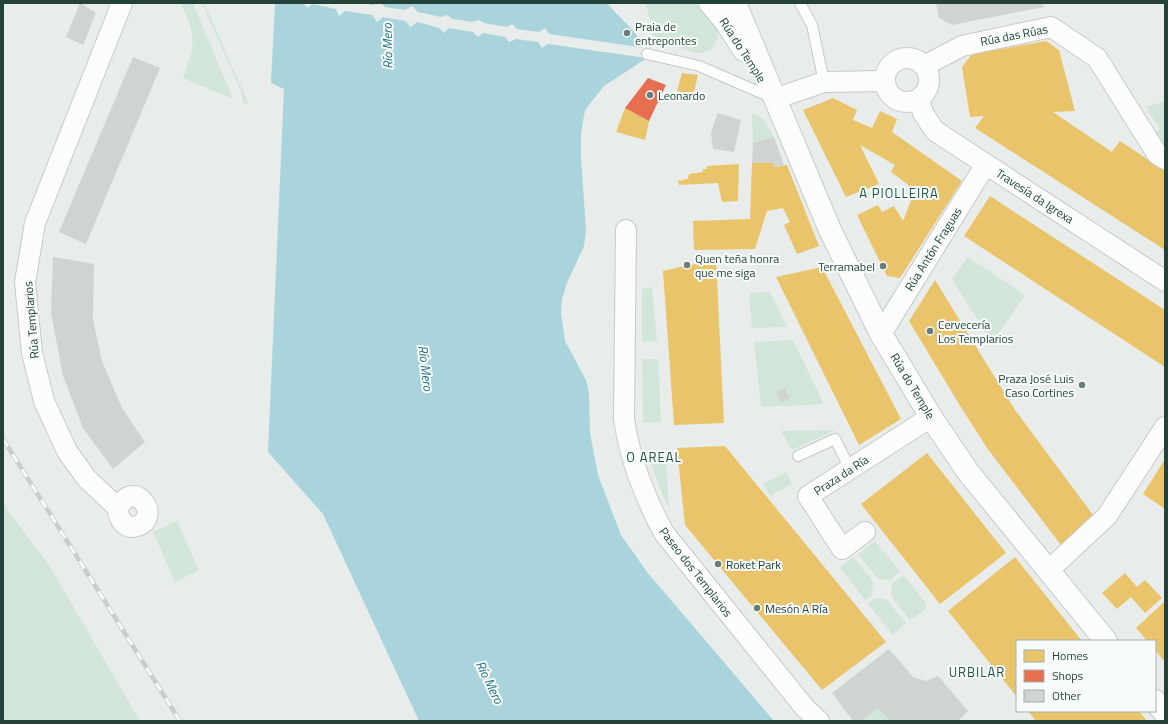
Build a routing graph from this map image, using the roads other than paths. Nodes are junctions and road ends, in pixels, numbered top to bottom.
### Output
1 (122, 3) edge
2 (710, 3) edge
3 (735, 3) edge
4 (800, 3) edge
5 (648, 54) dead end
6 (924, 66) junction
7 (884, 81) junction
8 (824, 82) junction
9 (774, 98) junction
10 (918, 99) junction
11 (1165, 159) edge
12 (986, 164) junction
13 (626, 230) dead end
14 (1165, 281) edge
15 (881, 334) junction
16 (931, 417) junction
17 (1165, 426) edge
18 (798, 456) dead end
19 (850, 469) junction
20 (118, 508) dead end
21 (866, 532) dead end
22 (1048, 571) junction
23 (1105, 640) edge
24 (1156, 702) edge
25 (1165, 713) edge
26 (819, 721) edge

1 - 20 street, Rúa Templarios
2 - 9 main road, Rúa do Temple
3 - 9 main road, Rúa do Temple
4 - 8 lane
5 - 9 lane
6 - 7 street
6 - 10 street
6 - 11 street, Rúa das Rúas
7 - 8 street
7 - 10 street
8 - 9 street
9 - 15 main road, Rúa do Temple
10 - 12 street, Travesía da Igrexa
12 - 14 street, Travesía da Igrexa
12 - 15 street, Rúa Antón Fraguas
13 - 26 street, Paseo dos Templarios
15 - 16 main road, Rúa do Temple
16 - 19 street, Praza da Ría
16 - 22 main road, Rúa do Temple
17 - 22 street
18 - 19 lane
19 - 21 street, Praza da Ría
22 - 23 main road, Rúa do Temple
24 - 25 main road

